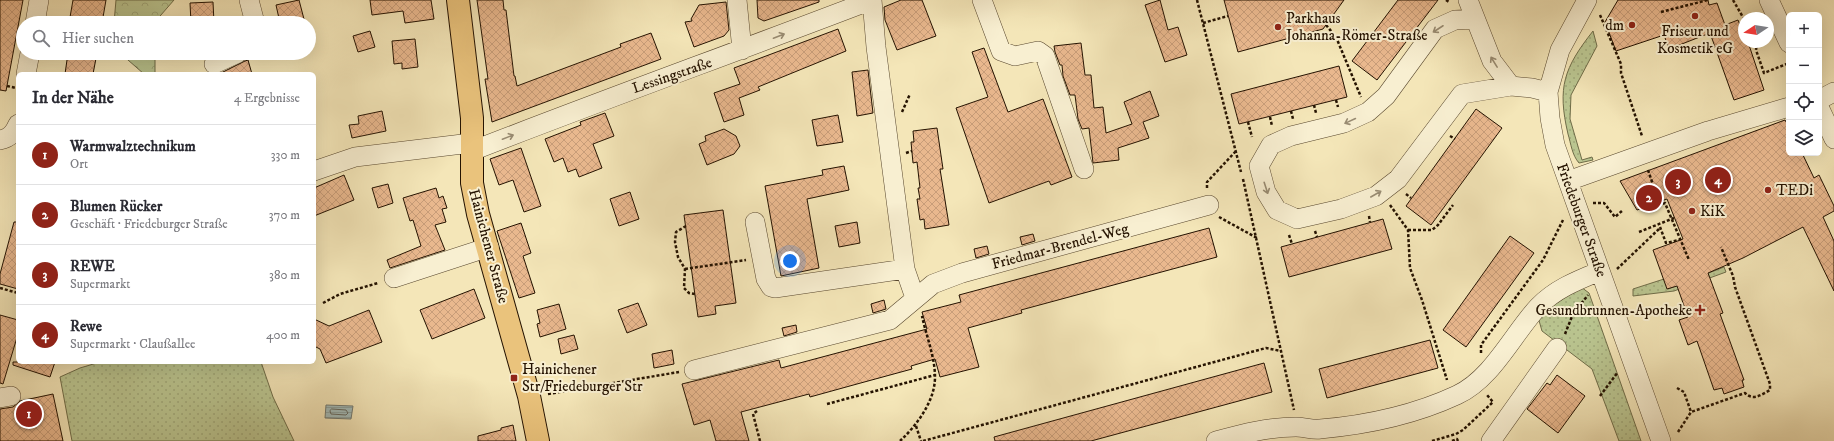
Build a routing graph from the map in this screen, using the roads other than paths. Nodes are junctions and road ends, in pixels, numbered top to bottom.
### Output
1 (39, 0) edge
2 (249, 0) edge
3 (458, 0) edge
4 (737, 0) edge
5 (872, 0) edge
6 (982, 0) edge
7 (1468, 0) edge
8 (1587, 0) edge
9 (1769, 0) edge
10 (36, 16) edge
11 (253, 16) edge
12 (1475, 19) junction
13 (1786, 36) edge
14 (742, 50) junction
15 (29, 60) edge
16 (223, 60) edge
17 (214, 64) dead end
18 (26, 72) edge
19 (1512, 86) junction
20 (1548, 92) junction
21 (1834, 92) edge
22 (1822, 98) edge
23 (1786, 108) edge
24 (1822, 113) edge
25 (16, 128) edge
26 (1834, 139) edge
27 (0, 140) edge
28 (471, 147) junction
29 (1084, 169) dead end
30 (316, 170) edge
31 (1568, 181) junction
32 (1209, 205) road end
33 (755, 222) dead end
34 (488, 247) junction
35 (905, 269) junction
36 (1602, 276) junction
37 (394, 278) road end
38 (915, 298) junction
39 (1557, 348) road end
40 (694, 370) road end
41 (538, 441) edge
42 (1216, 441) edge
43 (1491, 441) edge
44 (1661, 441) edge

1 - 10 street
2 - 11 street
3 - 28 main road, Hainichener Straße
4 - 14 street
14 -> 5 street, Lessingstraße
5 - 35 street
6 - 29 street
7 - 12 street
8 - 20 street, Friedeburger Straße
9 - 13 street
19 -> 12 street
12 -> 19 street
28 -> 14 street, Lessingstraße
15 - 18 street
16 - 17 street
19 - 20 street
20 - 31 street, Friedeburger Straße
21 - 22 street
23 - 31 street
24 - 26 street
25 - 27 street
28 - 30 street, Lessingstraße
28 - 34 main road, Hainichener Straße
31 - 36 street, Friedeburger Straße
32 - 38 street, Friedmar-Brendel-Weg
33 - 35 street
34 - 37 street
34 - 41 main road, Hainichener Straße
35 - 38 street
36 - 42 street
36 - 44 street, Friedeburger Straße
38 - 40 street, Friedmar-Brendel-Weg
39 - 43 street

